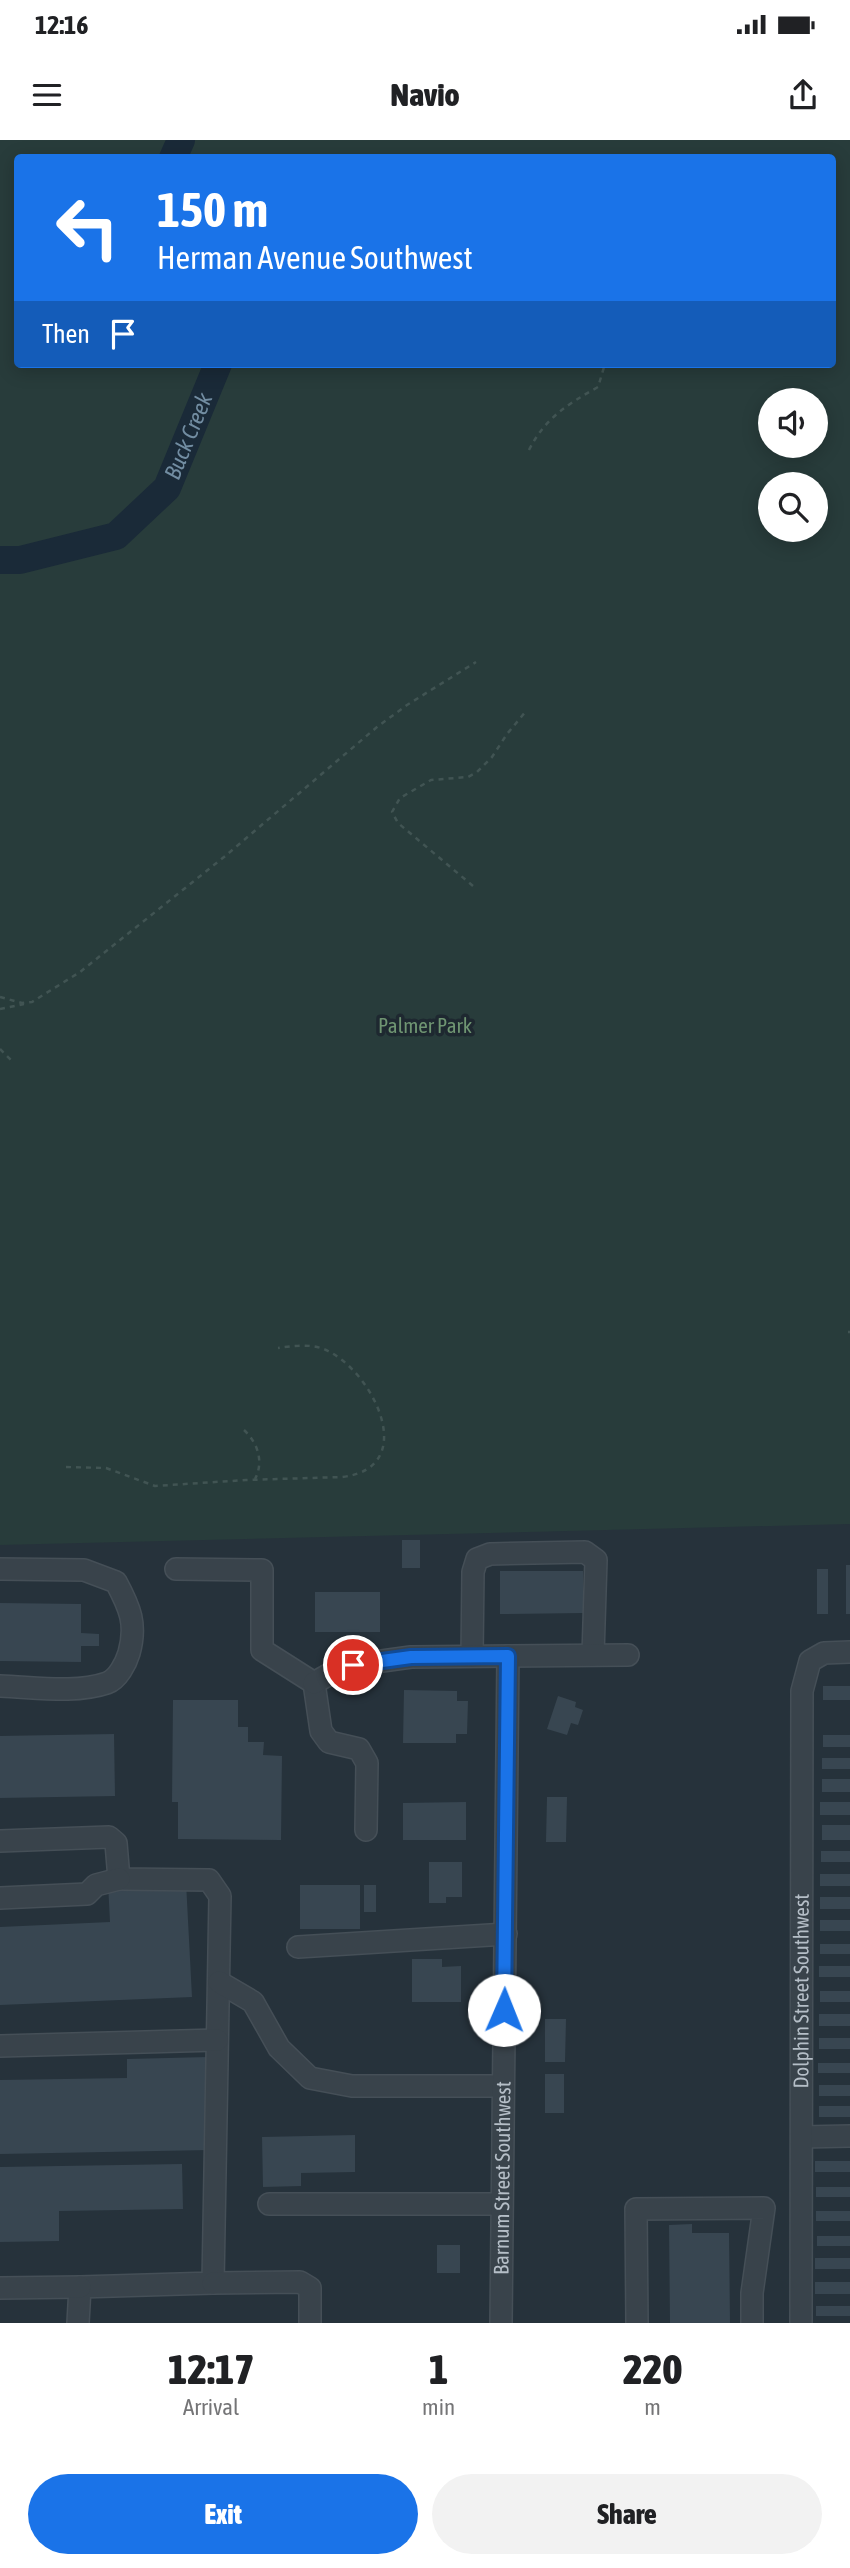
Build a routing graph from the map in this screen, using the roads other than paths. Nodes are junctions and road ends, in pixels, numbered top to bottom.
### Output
1 (0, 1569) edge
2 (176, 1569) dead end
3 (850, 1652) edge
4 (593, 1655) junction
5 (628, 1655) dead end
6 (472, 1656) junction
7 (508, 1656) junction
8 (314, 1683) junction
9 (0, 1686) edge
10 (366, 1830) dead end
11 (0, 1841) edge
12 (119, 1879) junction
13 (0, 1898) edge
14 (506, 1934) junction
15 (298, 1947) dead end
16 (219, 1982) junction
17 (217, 2040) junction
18 (0, 2046) edge
19 (503, 2086) junction
20 (850, 2136) edge
21 (802, 2137) junction
22 (269, 2204) dead end
23 (502, 2204) junction
24 (213, 2283) junction
25 (80, 2287) junction
26 (0, 2288) edge
27 (78, 2323) edge
28 (310, 2323) edge
29 (501, 2323) edge
30 (637, 2323) edge
31 (752, 2323) edge
32 (801, 2323) edge

1 - 9 street
2 - 8 street
3 - 21 street, Dolphin Street Southwest
4 - 5 street
4 - 6 street
4 - 7 street
6 - 7 street
6 - 8 street
7 - 14 street, Barnum Street Southwest
8 - 10 street
11 - 12 street
12 - 13 street
12 - 16 street
14 - 15 street
14 - 19 street, Barnum Street Southwest
16 - 17 street
16 - 19 street
17 - 18 street
17 - 24 street
19 - 23 street, Barnum Street Southwest
20 - 21 street
21 - 32 street, Dolphin Street Southwest
22 - 23 street
23 - 29 street, Barnum Street Southwest
24 - 25 street
24 - 28 street
25 - 26 street
25 - 27 street
30 - 31 street

